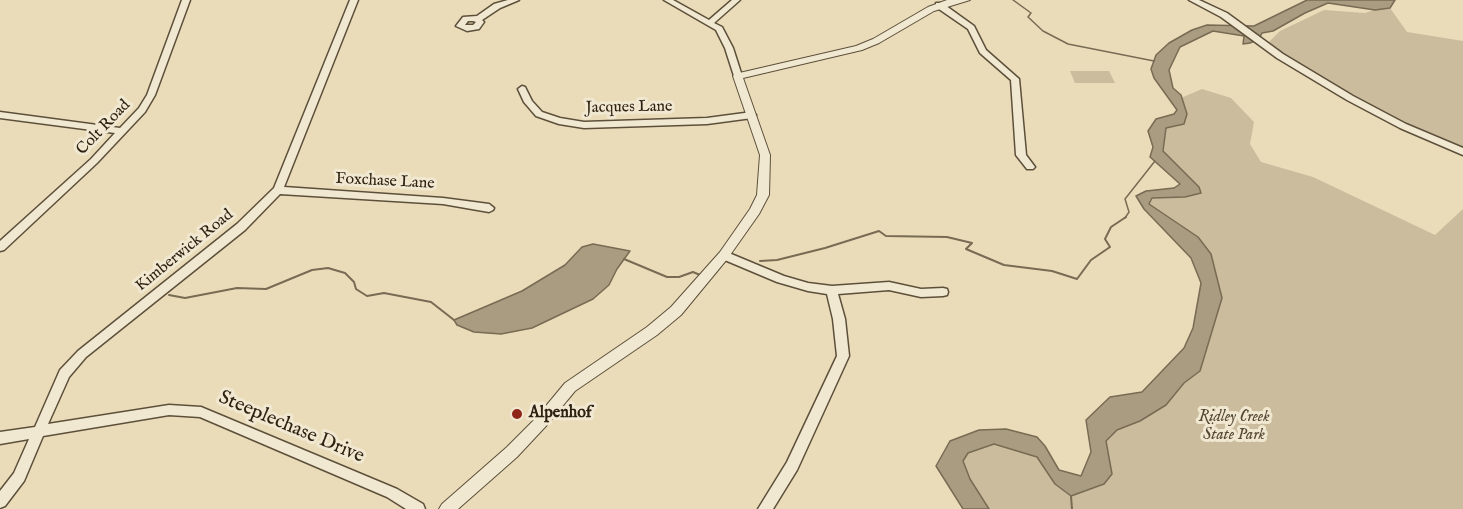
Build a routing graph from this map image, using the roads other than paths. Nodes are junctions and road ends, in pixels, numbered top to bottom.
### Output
1 (186, 0) edge
2 (354, 0) edge
3 (515, 0) edge
4 (668, 0) edge
5 (736, 0) edge
6 (966, 0) edge
7 (1194, 0) edge
8 (939, 5) junction
9 (478, 19) dead end
10 (710, 23) junction
11 (738, 76) junction
12 (522, 89) dead end
13 (752, 115) junction
14 (0, 116) edge
15 (122, 131) junction
16 (1463, 152) edge
17 (1030, 166) dead end
18 (278, 190) junction
19 (489, 208) dead end
20 (0, 247) edge
21 (724, 255) junction
22 (832, 290) junction
23 (943, 292) dead end
24 (39, 432) junction
25 (0, 438) edge
26 (0, 502) edge
27 (418, 509) edge
28 (447, 509) edge
29 (765, 509) edge

1 - 15 street, Colt Road
2 - 18 street, Kimberwick Road
3 - 9 street
4 - 10 street
5 - 10 street
6 - 8 street
7 - 16 street
8 - 11 street
8 - 17 street
10 - 11 street
11 - 13 street
12 - 13 street, Jacques Lane
13 - 21 street
14 - 15 street
15 - 20 street, Colt Road
18 - 19 street, Foxchase Lane
18 - 24 street, Kimberwick Road
21 - 22 street
21 - 28 street
22 - 23 street
22 - 29 street
24 - 25 street, Steeplechase Drive
24 - 26 street, Kimberwick Road
24 - 27 street, Steeplechase Drive

